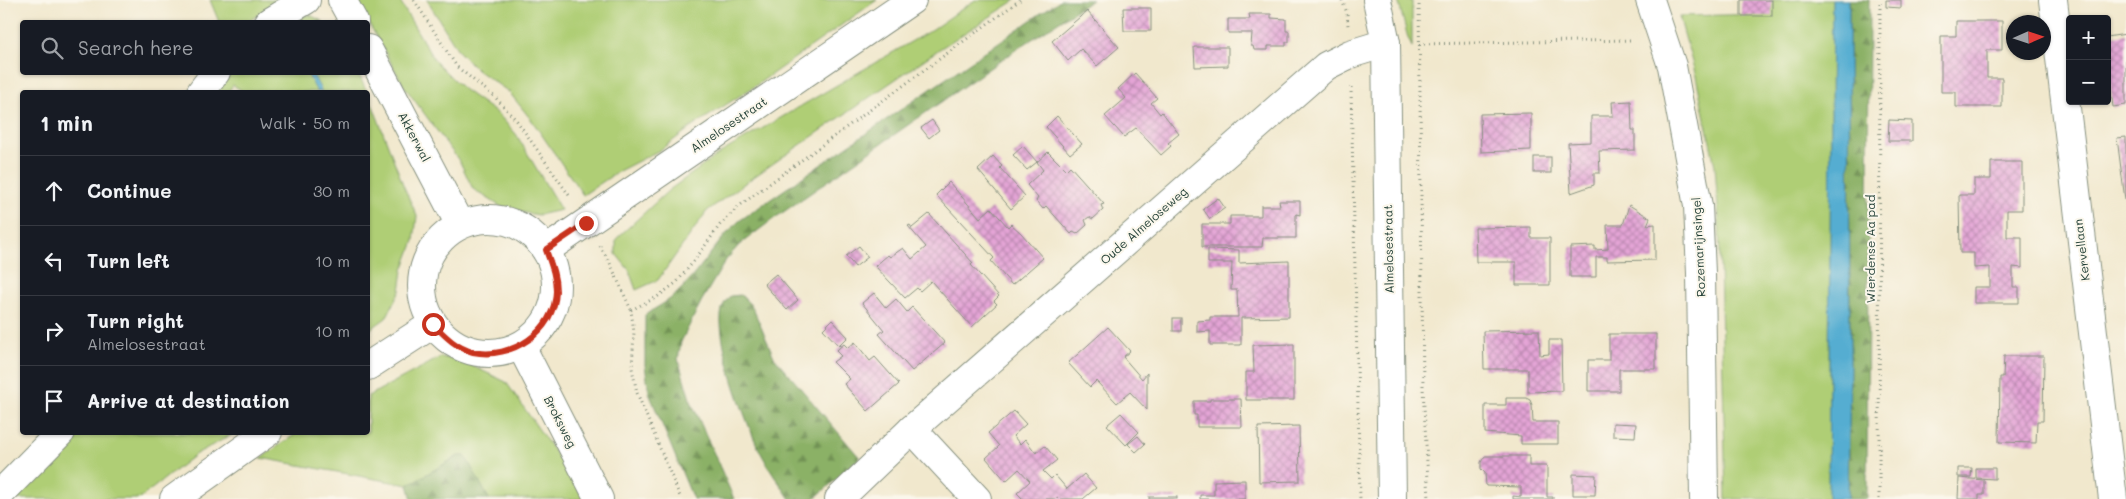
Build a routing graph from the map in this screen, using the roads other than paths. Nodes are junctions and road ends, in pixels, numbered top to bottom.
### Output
1 (306, 0) edge
2 (342, 0) edge
3 (912, 0) edge
4 (1377, 0) edge
5 (1650, 0) edge
6 (2053, 0) edge
7 (272, 20) edge
8 (353, 20) edge
9 (1386, 43) junction
10 (370, 53) edge
11 (214, 75) edge
12 (202, 90) edge
13 (460, 225) junction
14 (546, 250) junction
15 (433, 324) junction
16 (521, 346) junction
17 (370, 365) edge
18 (912, 429) junction
19 (58, 435) edge
20 (264, 435) edge
21 (0, 494) edge
22 (174, 499) edge
23 (599, 499) edge
24 (839, 499) edge
25 (977, 499) edge
26 (1392, 499) edge
27 (1704, 499) edge
28 (2113, 499) edge

1 - 7 street
2 - 8 street
3 - 14 street, Almelosestraat
4 - 9 street, Almelosestraat
5 - 27 street, Rozemarijnsingel
6 - 28 street, Kervellaan
9 - 18 street, Oude Almeloseweg
9 - 26 street, Almelosestraat
10 - 13 street, Akkerwal
11 - 12 street
13 - 14 street
13 - 15 street
14 - 16 street
15 - 16 street
15 - 17 street
16 - 23 street, Broksweg
18 - 24 street, Oude Almeloseweg
18 - 25 street
19 - 21 street
20 - 22 street

